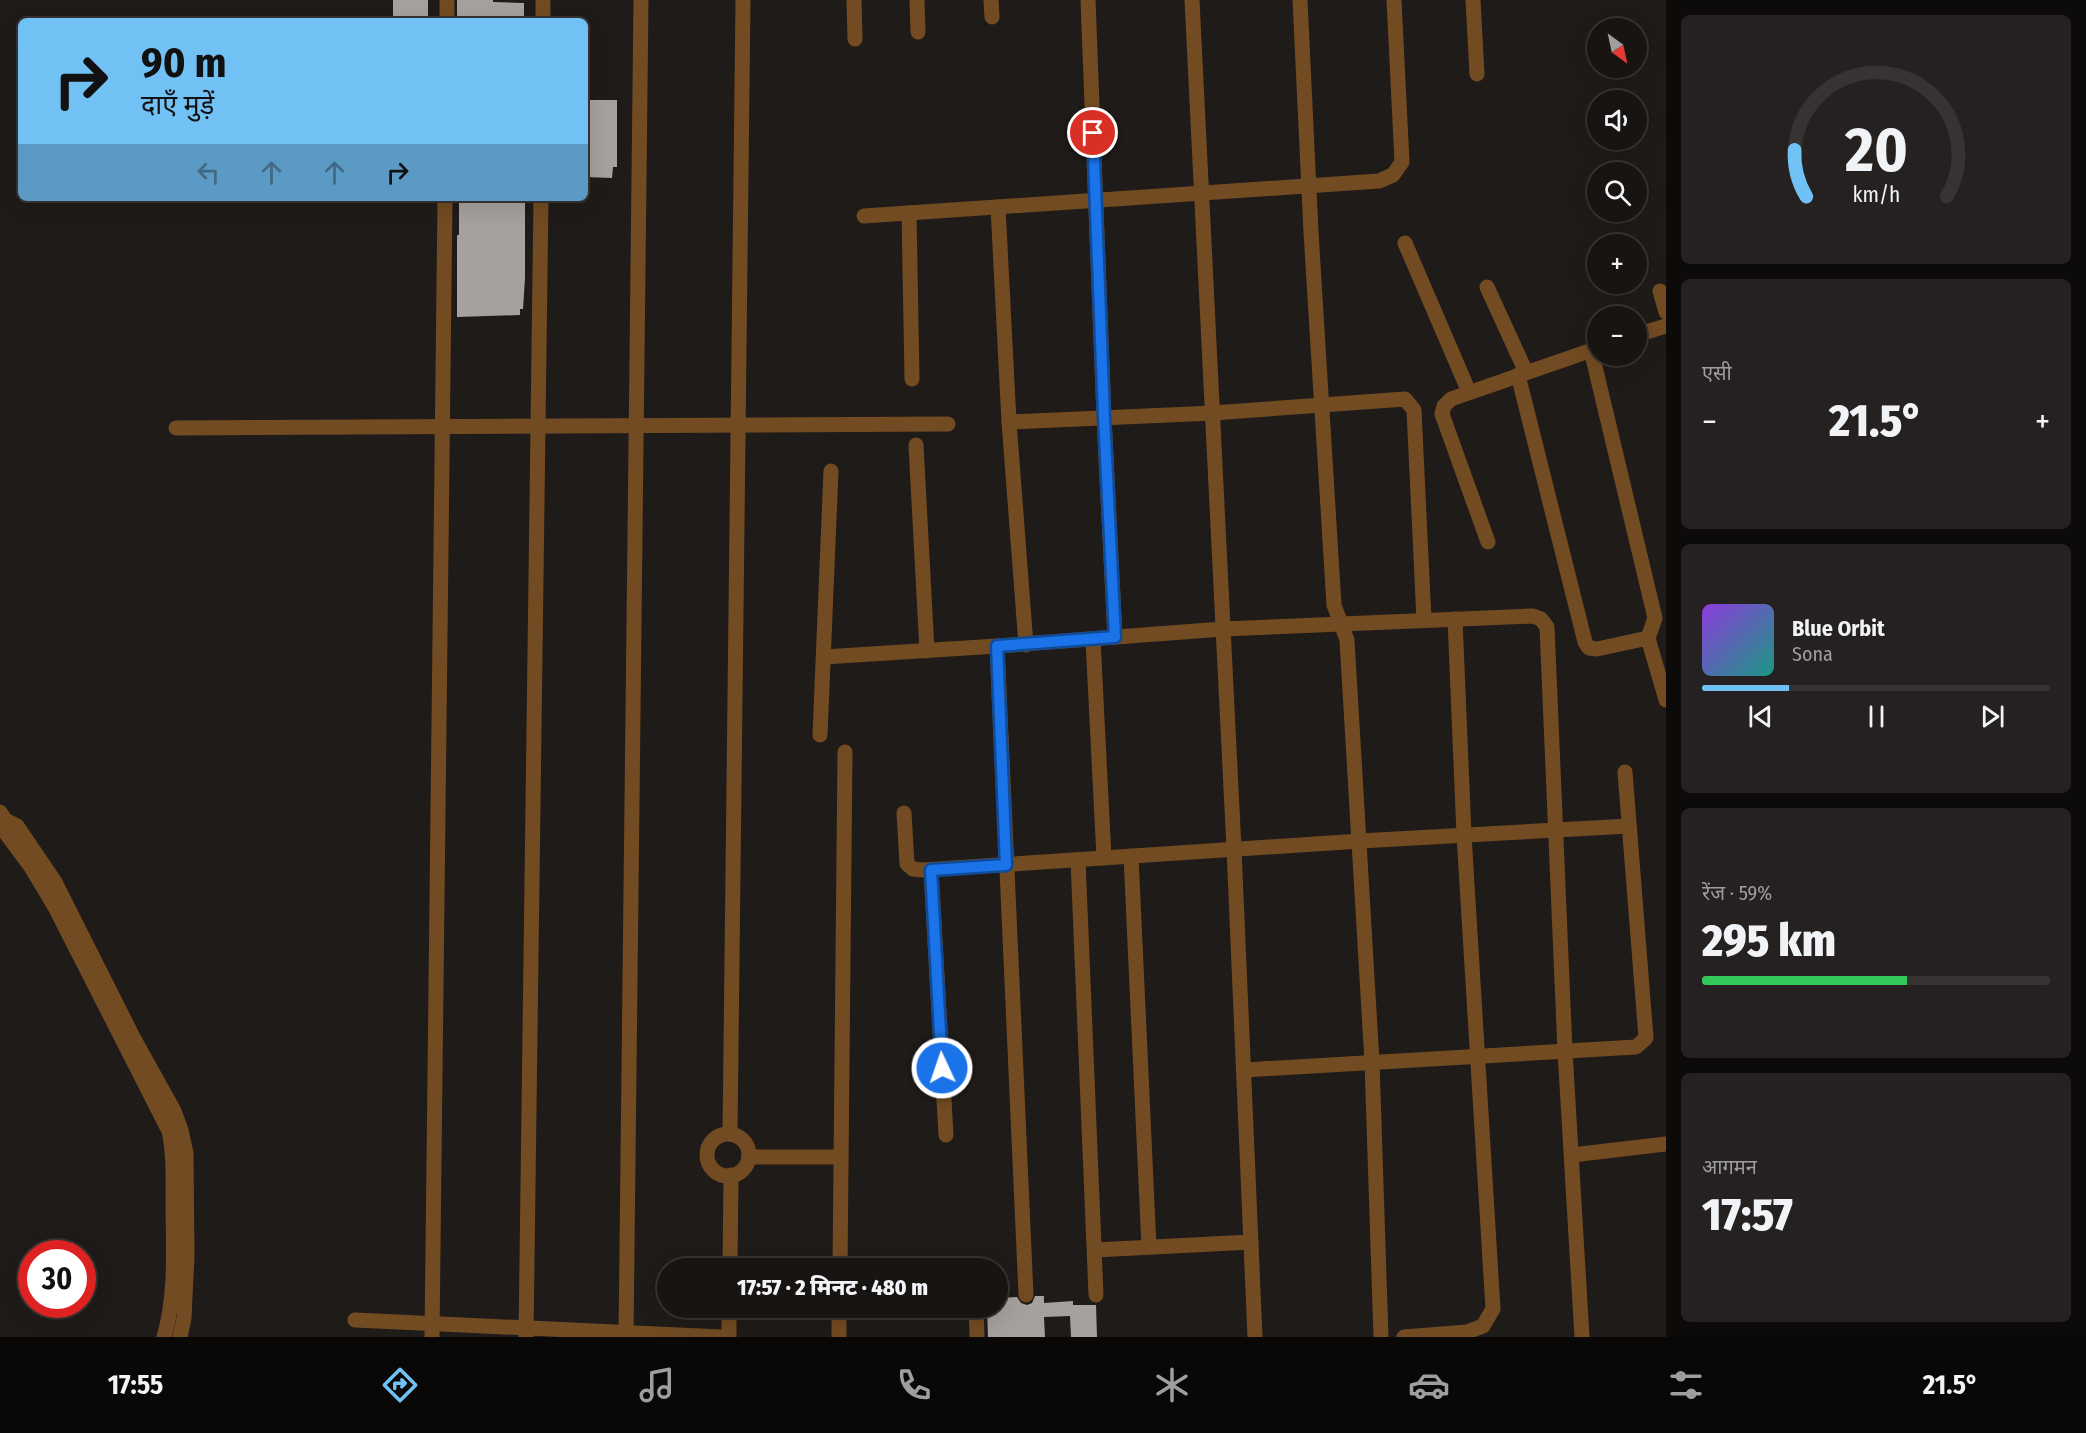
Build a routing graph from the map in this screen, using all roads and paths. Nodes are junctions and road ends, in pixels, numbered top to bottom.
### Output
1 (447, 0) edge
2 (543, 0) edge
3 (640, 0) edge
4 (743, 0) edge
5 (854, 0) edge
6 (917, 0) edge
7 (992, 0) edge
8 (1088, 0) edge
9 (1192, 0) edge
10 (1300, 0) edge
11 (1394, 0) edge
12 (1473, 0) edge
13 (992, 17) dead end
14 (447, 18) edge
15 (543, 18) edge
16 (918, 32) dead end
17 (855, 39) dead end
18 (1477, 74) dead end
19 (1309, 185) junction
20 (1202, 193) junction
21 (1096, 200) junction
22 (445, 201) edge
23 (541, 201) edge
24 (998, 207) junction
25 (909, 213) junction
26 (864, 216) dead end
27 (1405, 243) dead end
28 (1486, 287) dead end
29 (1660, 291) dead end
30 (1666, 312) edge
31 (1666, 326) edge
32 (1647, 332) edge
33 (1587, 351) edge
34 (1598, 366) edge
35 (1522, 374) junction
36 (912, 379) dead end
37 (1469, 392) junction
38 (1322, 405) junction
39 (1213, 412) junction
40 (1104, 417) junction
41 (1009, 422) junction
42 (948, 424) dead end
43 (539, 426) junction
44 (636, 426) junction
45 (442, 427) junction
46 (738, 427) junction
47 (176, 428) dead end
48 (916, 445) dead end
49 (831, 471) dead end
50 (1488, 542) dead end
51 (1455, 619) junction
52 (1424, 620) junction
53 (1341, 625) junction
54 (1223, 629) junction
55 (1115, 637) junction
56 (1648, 638) junction
57 (1093, 640) junction
58 (1026, 645) junction
59 (997, 646) junction
60 (927, 651) junction
61 (824, 657) junction
62 (1666, 700) edge
63 (820, 735) dead end
64 (845, 752) dead end
65 (1625, 772) dead end
66 (904, 813) dead end
67 (2, 816) edge
68 (1629, 826) junction
69 (1556, 830) junction
70 (1464, 835) junction
71 (1360, 841) junction
72 (1234, 849) junction
73 (1131, 856) junction
74 (1104, 858) junction
75 (1078, 860) junction
76 (1006, 865) junction
77 (931, 870) junction
78 (1565, 1051) junction
79 (1477, 1055) junction
80 (1372, 1062) junction
81 (1244, 1070) junction
82 (730, 1134) junction
83 (946, 1135) dead end
84 (1666, 1144) edge
85 (1572, 1155) junction
86 (749, 1157) junction
87 (842, 1157) junction
88 (731, 1175) junction
89 (1251, 1242) junction
90 (1149, 1247) junction
91 (1095, 1250) junction
92 (730, 1258) edge
93 (840, 1258) edge
94 (1026, 1294) dead end
95 (1096, 1295) dead end
96 (729, 1318) edge
97 (839, 1318) edge
98 (976, 1318) edge
99 (355, 1320) dead end
100 (432, 1330) edge
101 (526, 1332) edge
102 (626, 1334) edge
103 (164, 1337) edge
104 (180, 1337) edge
105 (722, 1337) edge
106 (729, 1337) edge
107 (839, 1337) edge
108 (977, 1337) edge
109 (1255, 1337) edge
110 (1381, 1337) edge
111 (1404, 1337) edge
112 (1582, 1337) edge

1 - 14 street
2 - 15 street
3 - 44 street
4 - 46 street
5 - 17 street
6 - 16 street
7 - 13 street
8 - 21 street
9 - 20 street
10 - 19 street
11 - 19 street
12 - 18 street
19 - 20 street
19 - 38 street
20 - 21 street
20 - 39 street
21 - 24 street
21 - 40 street
22 - 45 street
23 - 43 street
24 - 25 street
24 - 41 street
25 - 26 street
25 - 36 street
27 - 37 street
28 - 35 street
29 - 30 street
31 - 32 street
33 - 35 street
34 - 56 street
35 - 37 street
35 - 56 street
37 - 50 street
38 - 39 street
38 - 52 street
38 - 53 street
39 - 40 street
39 - 54 street
40 - 41 street
40 - 55 street
41 - 58 street
42 - 46 street
43 - 44 street
43 - 45 street
43 - 101 street
44 - 46 street
44 - 102 street
45 - 47 street
45 - 100 street
46 - 82 street
48 - 60 street
49 - 61 street
51 - 52 street
51 - 69 street
51 - 70 street
52 - 53 street
53 - 54 street
53 - 71 street
54 - 55 street
54 - 72 street
55 - 57 street
56 - 62 street
57 - 58 street
57 - 74 street
58 - 59 street
59 - 60 street
59 - 76 street
60 - 61 street
61 - 63 street
64 - 87 street
65 - 68 street
66 - 77 street
67 - 103 street
67 - 104 street
68 - 69 street
68 - 78 street
69 - 70 street
69 - 78 street
70 - 71 street
70 - 79 street
71 - 72 street
71 - 80 street
72 - 73 street
72 - 81 street
73 - 74 street
73 - 90 street
74 - 75 street
75 - 76 street
75 - 91 street
76 - 77 street
76 - 94 street
77 - 83 street
78 - 79 street
78 - 85 street
79 - 80 street
79 - 111 street
80 - 81 street
80 - 110 street
81 - 89 street
82 - 86 street
82 - 88 street
84 - 85 street
85 - 112 street
86 - 87 street
86 - 88 street
87 - 93 street
88 - 92 street
89 - 90 street
89 - 109 street
90 - 91 street
91 - 95 street
96 - 106 street
97 - 107 street
98 - 108 street
99 - 100 street
100 - 101 street
101 - 102 street
102 - 105 street

